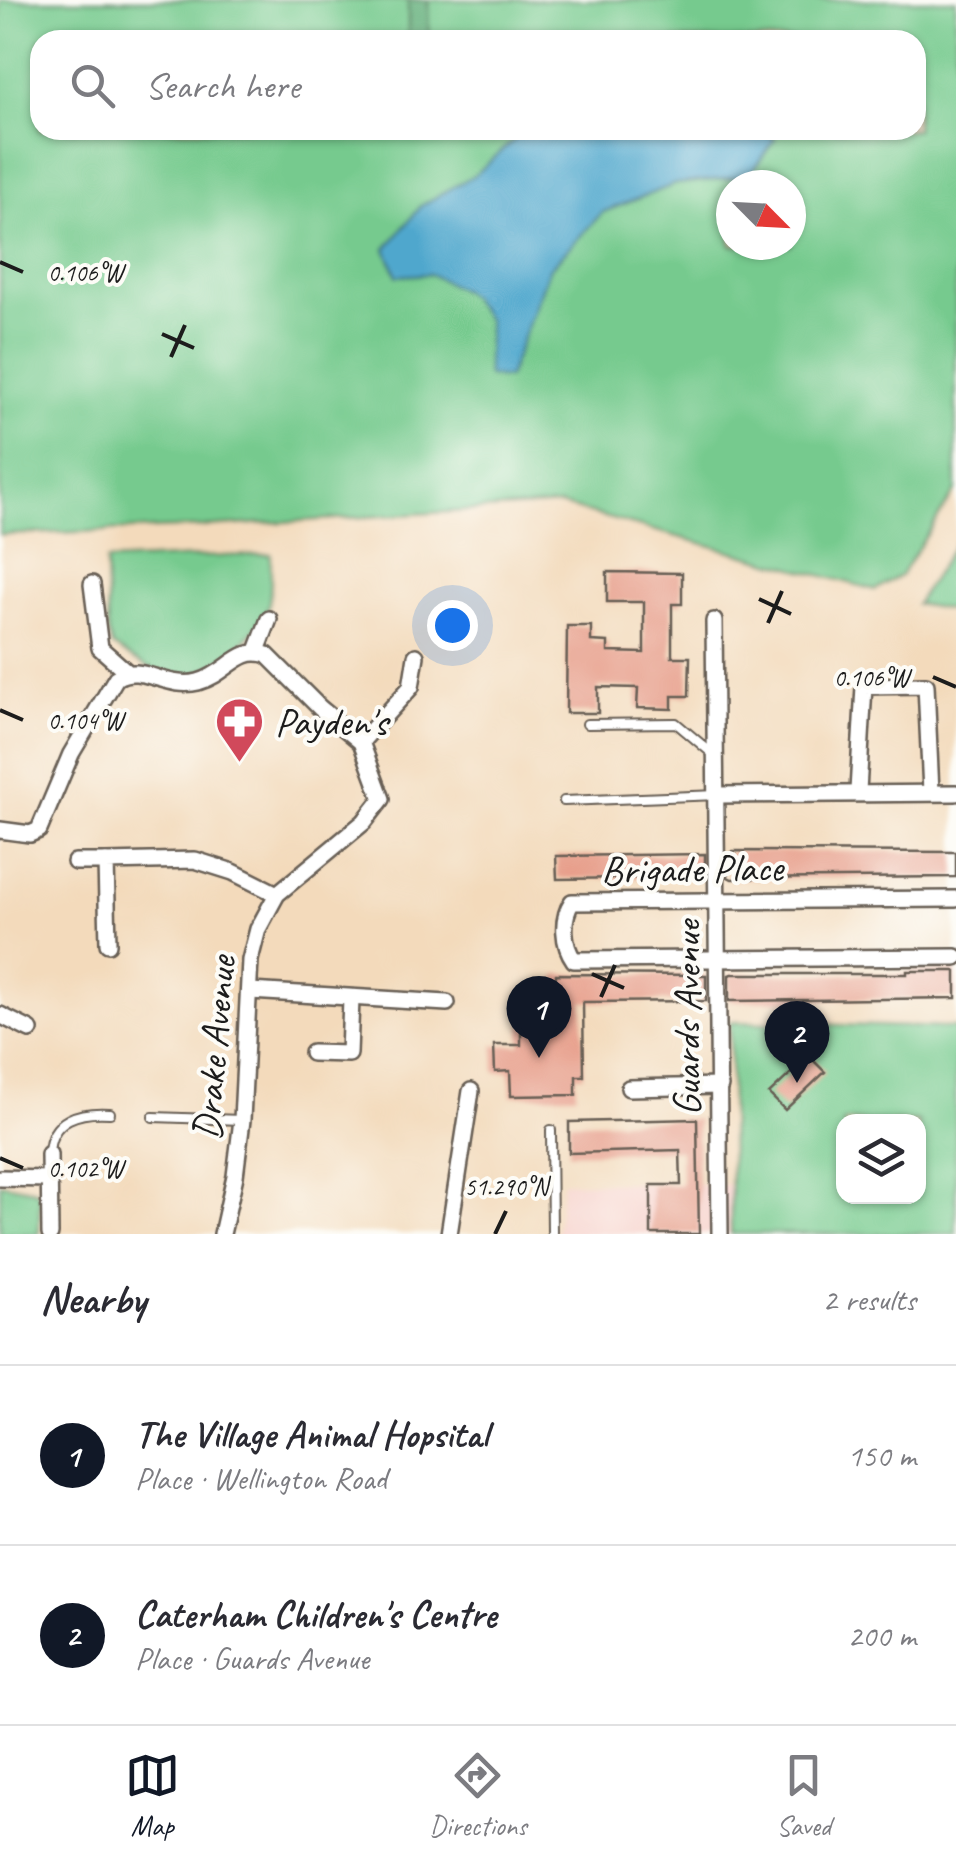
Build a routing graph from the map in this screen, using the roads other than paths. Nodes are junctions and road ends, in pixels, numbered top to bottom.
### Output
1 (92, 584) dead end
2 (269, 619) dead end
3 (714, 621) dead end
4 (257, 651) junction
5 (416, 656) dead end
6 (126, 672) junction
7 (587, 724) dead end
8 (361, 742) junction
9 (717, 758) junction
10 (858, 791) junction
11 (931, 792) junction
12 (956, 792) edge
13 (718, 795) junction
14 (564, 800) dead end
15 (0, 830) edge
16 (75, 862) dead end
17 (106, 862) junction
18 (277, 894) junction
19 (956, 899) edge
20 (719, 900) junction
21 (108, 944) dead end
22 (956, 957) edge
23 (720, 958) junction
24 (250, 992) junction
25 (352, 999) junction
26 (447, 1003) dead end
27 (0, 1015) edge
28 (30, 1030) dead end
29 (312, 1053) dead end
30 (720, 1086) junction
31 (629, 1088) dead end
32 (471, 1091) dead end
33 (110, 1113) dead end
34 (153, 1117) dead end
35 (242, 1120) junction
36 (551, 1130) dead end
37 (49, 1154) joint
38 (0, 1178) edge
39 (48, 1179) junction
40 (50, 1234) edge
41 (222, 1234) edge
42 (449, 1234) edge
43 (552, 1234) edge
44 (720, 1234) edge

1 - 6 street
2 - 4 street
3 - 9 street, Guards Avenue
4 - 6 street
4 - 8 street
5 - 8 street
6 - 15 street
7 - 9 lane
8 - 18 street, Drake Avenue
9 - 13 street, Guards Avenue
10 - 11 street
10 - 11 street
10 - 13 street
11 - 12 street
13 - 14 lane
13 - 20 street, Guards Avenue
16 - 17 street
17 - 18 street
17 - 21 street
18 - 24 street, Drake Avenue
19 - 20 street, Brigade Place
20 - 23 street, Guards Avenue
20 - 23 street, Brigade Place
22 - 23 street, Brigade Place
23 - 30 street, Guards Avenue
24 - 25 street
24 - 35 street, Drake Avenue
25 - 26 street
25 - 29 street
27 - 28 street
30 - 31 street
30 - 44 street, Guards Avenue
32 - 42 street
33 - 37 lane
34 - 35 lane
35 - 41 street, Drake Avenue
36 - 43 lane
37 - 39 street
38 - 39 street
39 - 40 street

